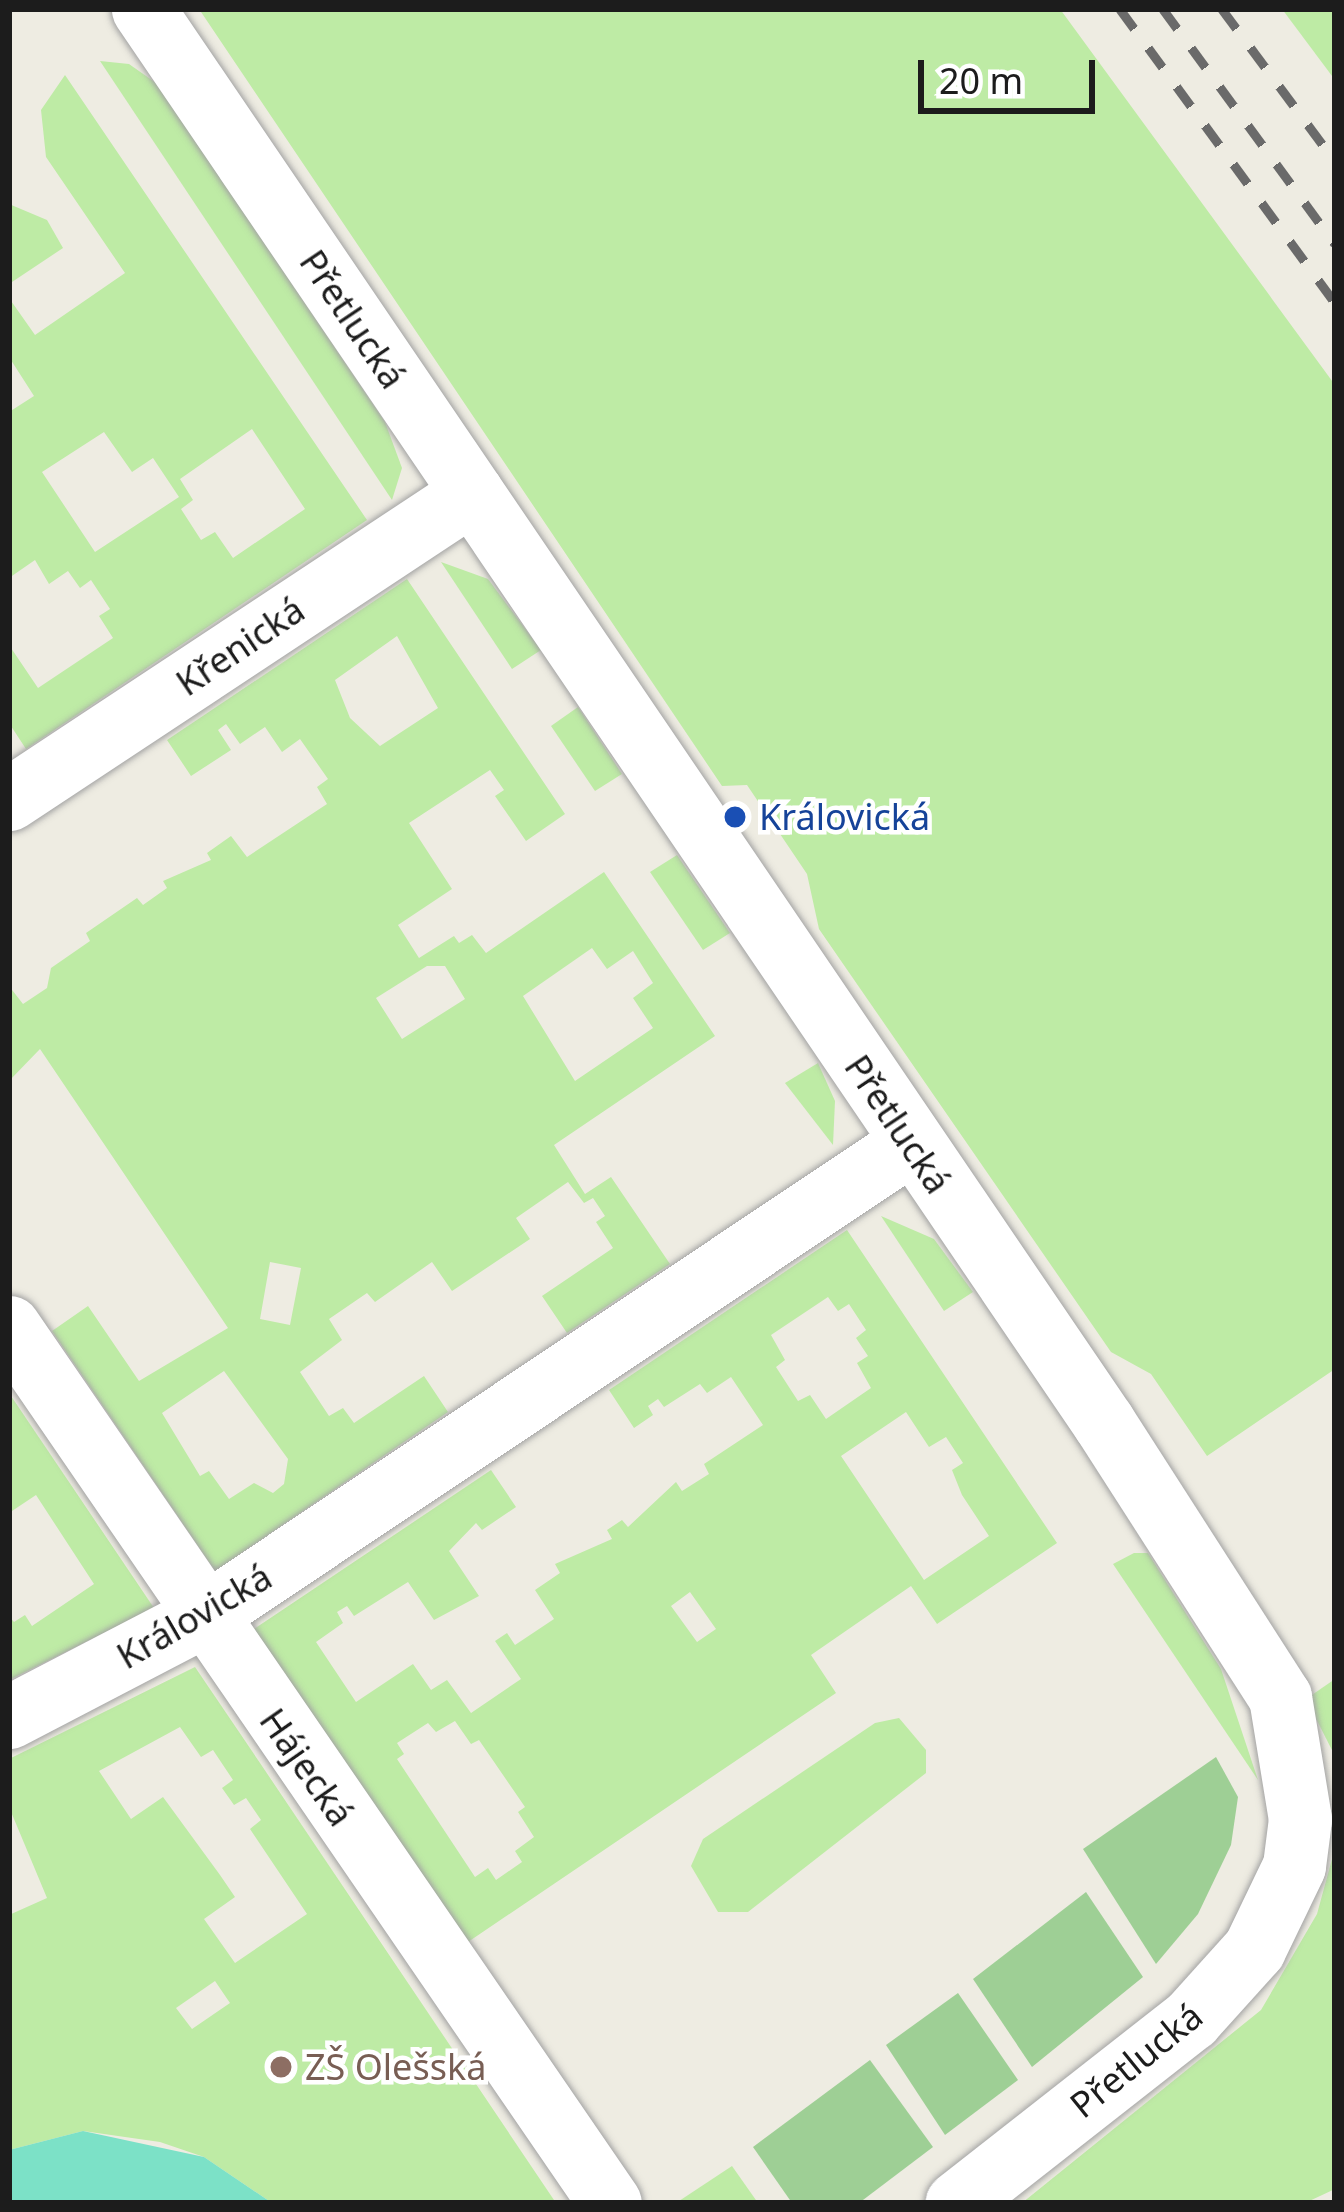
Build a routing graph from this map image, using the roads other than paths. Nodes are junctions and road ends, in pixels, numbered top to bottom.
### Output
1 (143, 9) edge
2 (472, 493) junction
3 (9, 799) edge
4 (911, 1143) junction
5 (9, 1327) edge
6 (203, 1616) junction
7 (9, 1717) edge
8 (610, 2203) edge
9 (956, 2203) edge

1 - 2 street, Přetlucká
2 - 3 street, Křenická
2 - 4 street, Přetlucká
4 - 6 street, Královická
4 - 9 street, Přetlucká
5 - 6 street, Hájecká
6 - 7 street, Královická
6 - 8 street, Hájecká

